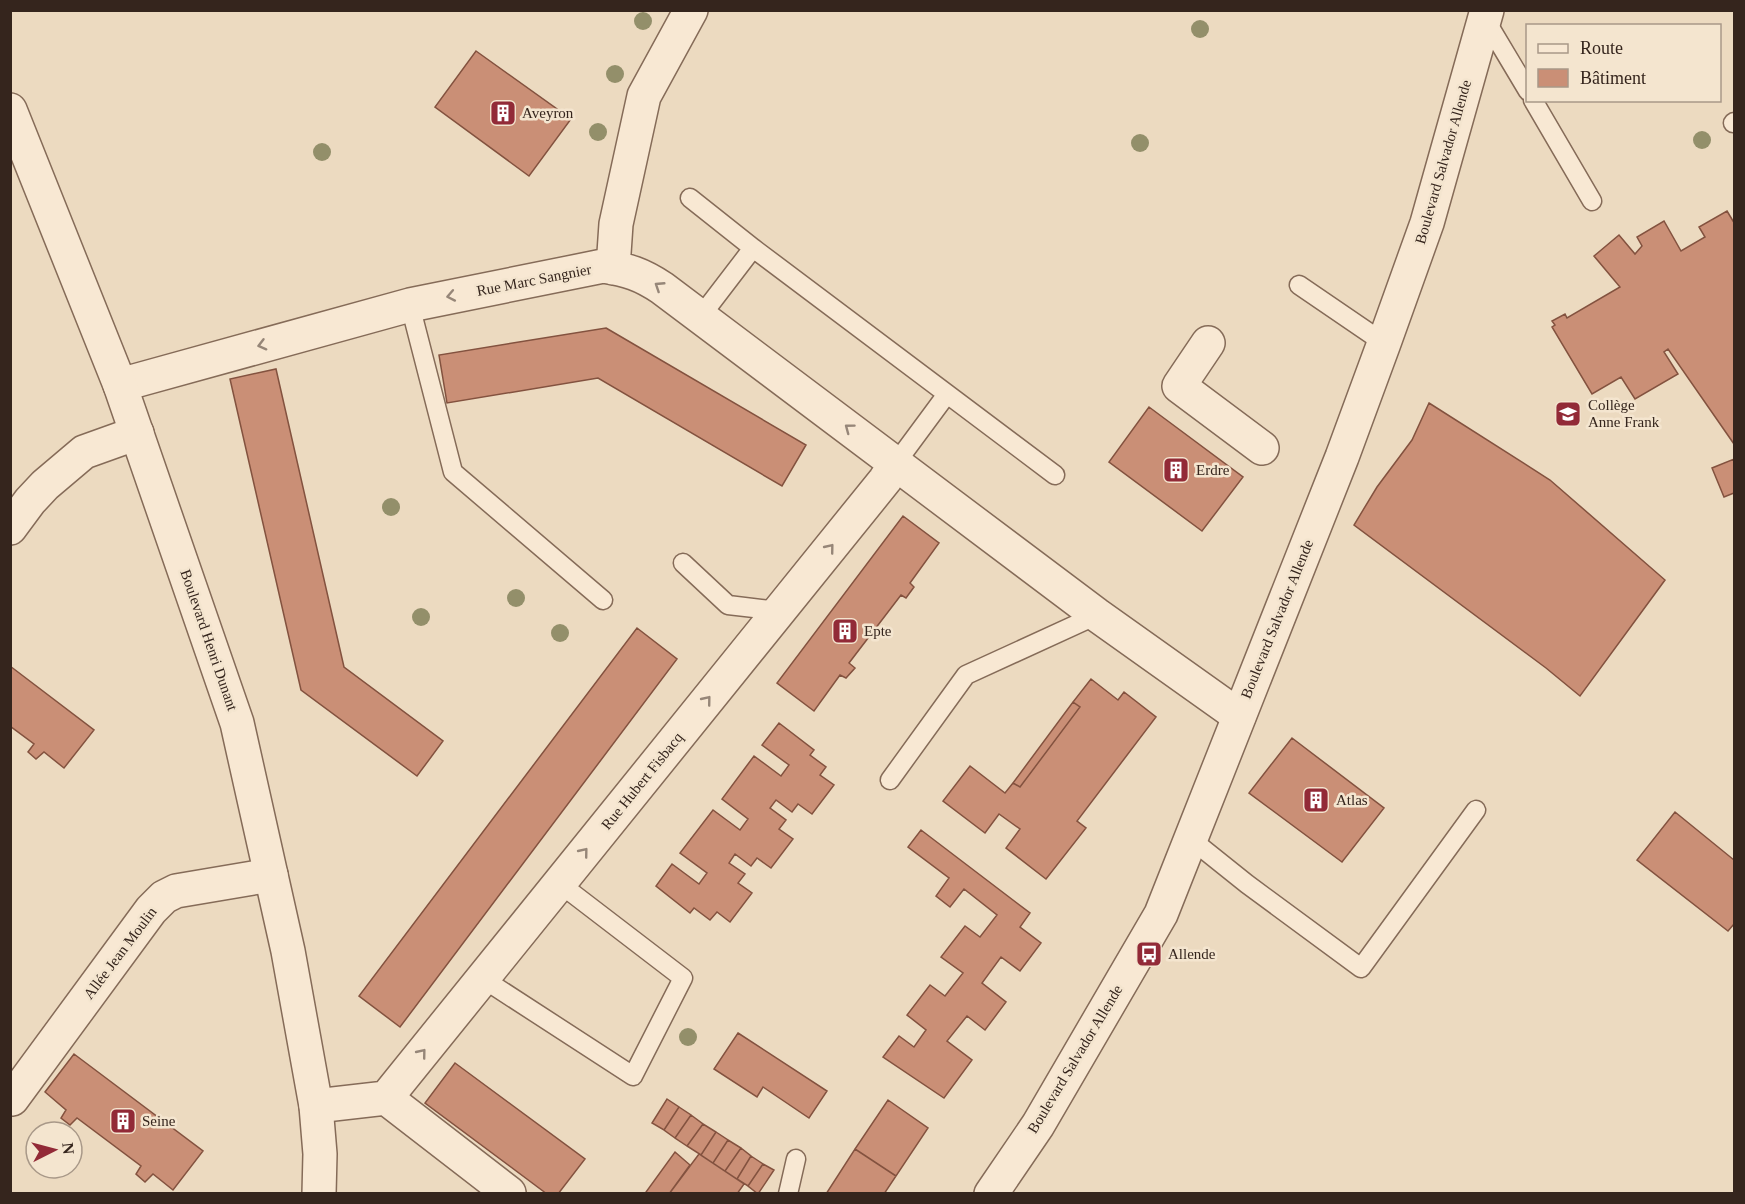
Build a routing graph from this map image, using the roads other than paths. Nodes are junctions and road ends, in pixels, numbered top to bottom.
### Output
1 (691, 10) edge
2 (1486, 15) edge
3 (1526, 89) edge
4 (1534, 102) edge
5 (10, 110) edge
6 (690, 198) dead end
7 (1592, 201) dead end
8 (753, 248) junction
9 (613, 268) junction
10 (1299, 285) dead end
11 (410, 304) junction
12 (701, 316) junction
13 (1209, 343) dead end
14 (1384, 343) junction
15 (120, 385) junction
16 (947, 394) junction
17 (137, 433) junction
18 (1262, 448) dead end
19 (896, 463) junction
20 (1055, 475) dead end
21 (10, 528) edge
22 (683, 563) dead end
23 (603, 600) dead end
24 (779, 611) junction
25 (1097, 615) junction
26 (1239, 716) junction
27 (890, 780) dead end
28 (1476, 810) dead end
29 (1192, 840) junction
30 (271, 875) junction
31 (559, 883) junction
32 (482, 978) junction
33 (386, 1098) junction
34 (12, 1099) edge
35 (316, 1106) junction
36 (796, 1159) dead end
37 (509, 1192) edge
38 (318, 1194) edge
39 (788, 1194) edge
40 (992, 1194) edge

1 - 9 street
2 - 3 lane
2 - 14 street, Boulevard Salvador Allende
4 - 7 lane
5 - 15 street, Boulevard Henri Dunant
6 - 8 lane
8 - 12 lane
8 - 16 lane
9 -> 11 street, Rue Marc Sangnier
12 -> 9 street, Rue Marc Sangnier
10 - 14 lane
11 -> 15 street, Rue Marc Sangnier
11 - 23 lane
19 -> 12 street, Rue Marc Sangnier
13 - 18 street
14 - 26 street, Boulevard Salvador Allende
15 - 17 street, Boulevard Henri Dunant
16 - 19 lane
16 - 20 lane
17 - 21 street
17 - 30 street, Boulevard Henri Dunant
24 -> 19 street, Rue Hubert Fisbacq
19 - 25 street, Rue Marc Sangnier
22 - 24 lane
31 -> 24 street, Rue Hubert Fisbacq
25 - 26 street, Rue Marc Sangnier
25 - 27 lane
26 - 29 street, Boulevard Salvador Allende
28 - 29 lane
29 - 40 street, Boulevard Salvador Allende
30 - 34 street, Allée Jean Moulin
30 - 35 street, Boulevard Henri Dunant
31 - 32 street, Rue Hubert Fisbacq
31 - 32 lane
33 -> 32 street, Rue Hubert Fisbacq
33 - 35 street
33 - 37 street
35 - 38 street, Boulevard Henri Dunant
36 - 39 lane

